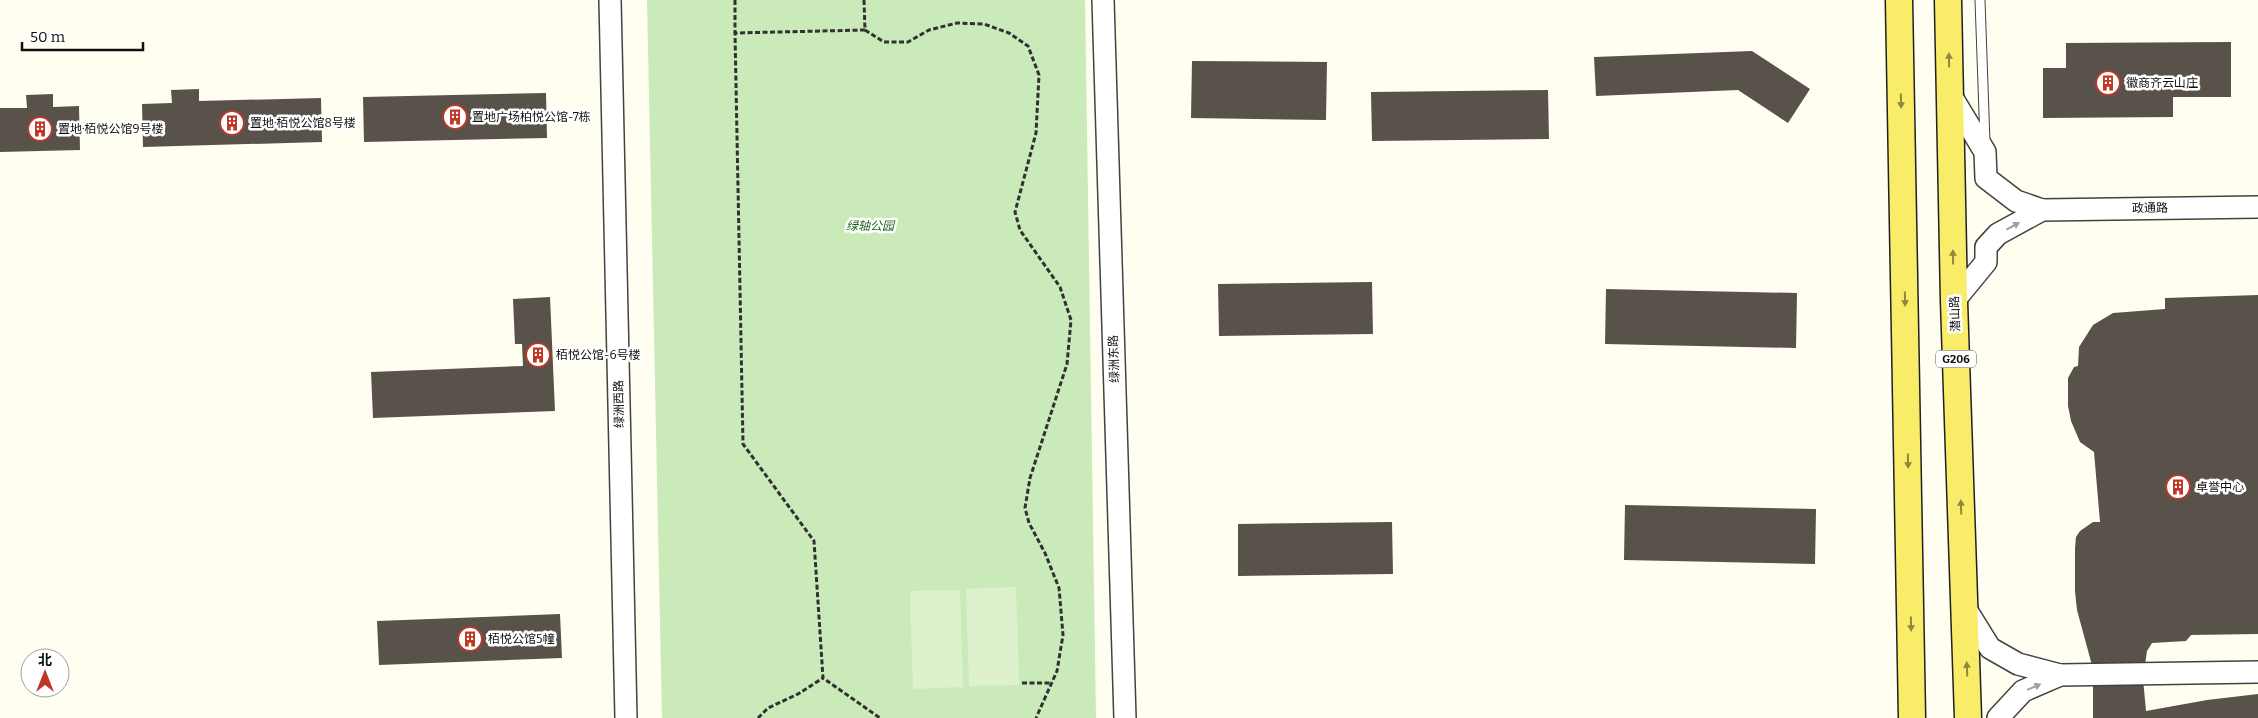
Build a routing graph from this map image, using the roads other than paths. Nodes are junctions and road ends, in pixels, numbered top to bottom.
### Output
1 (610, 0) edge
2 (1103, 0) edge
3 (1899, 0) edge
4 (1948, 0) edge
5 (1980, 0) edge
6 (1950, 94) junction
7 (1985, 152) junction
8 (2258, 207) edge
9 (2042, 210) junction
10 (1954, 301) junction
11 (1964, 606) junction
12 (2258, 672) edge
13 (2060, 675) junction
14 (626, 718) edge
15 (1125, 718) edge
16 (1912, 718) edge
17 (1968, 718) edge
18 (1998, 718) edge

1 - 14 street, 绿洲西路
2 - 15 street, 绿洲东路
3 -> 16 main road
6 -> 4 main road, 潜山路 / G206
5 - 7 lane
6 - 7 street
10 -> 6 main road, 潜山路 / G206
7 - 9 street
8 - 9 street, 政通路
10 -> 9 street
11 -> 10 main road, 潜山路 / G206
11 - 13 street
17 -> 11 main road, 潜山路 / G206
12 - 13 street
18 -> 13 street

